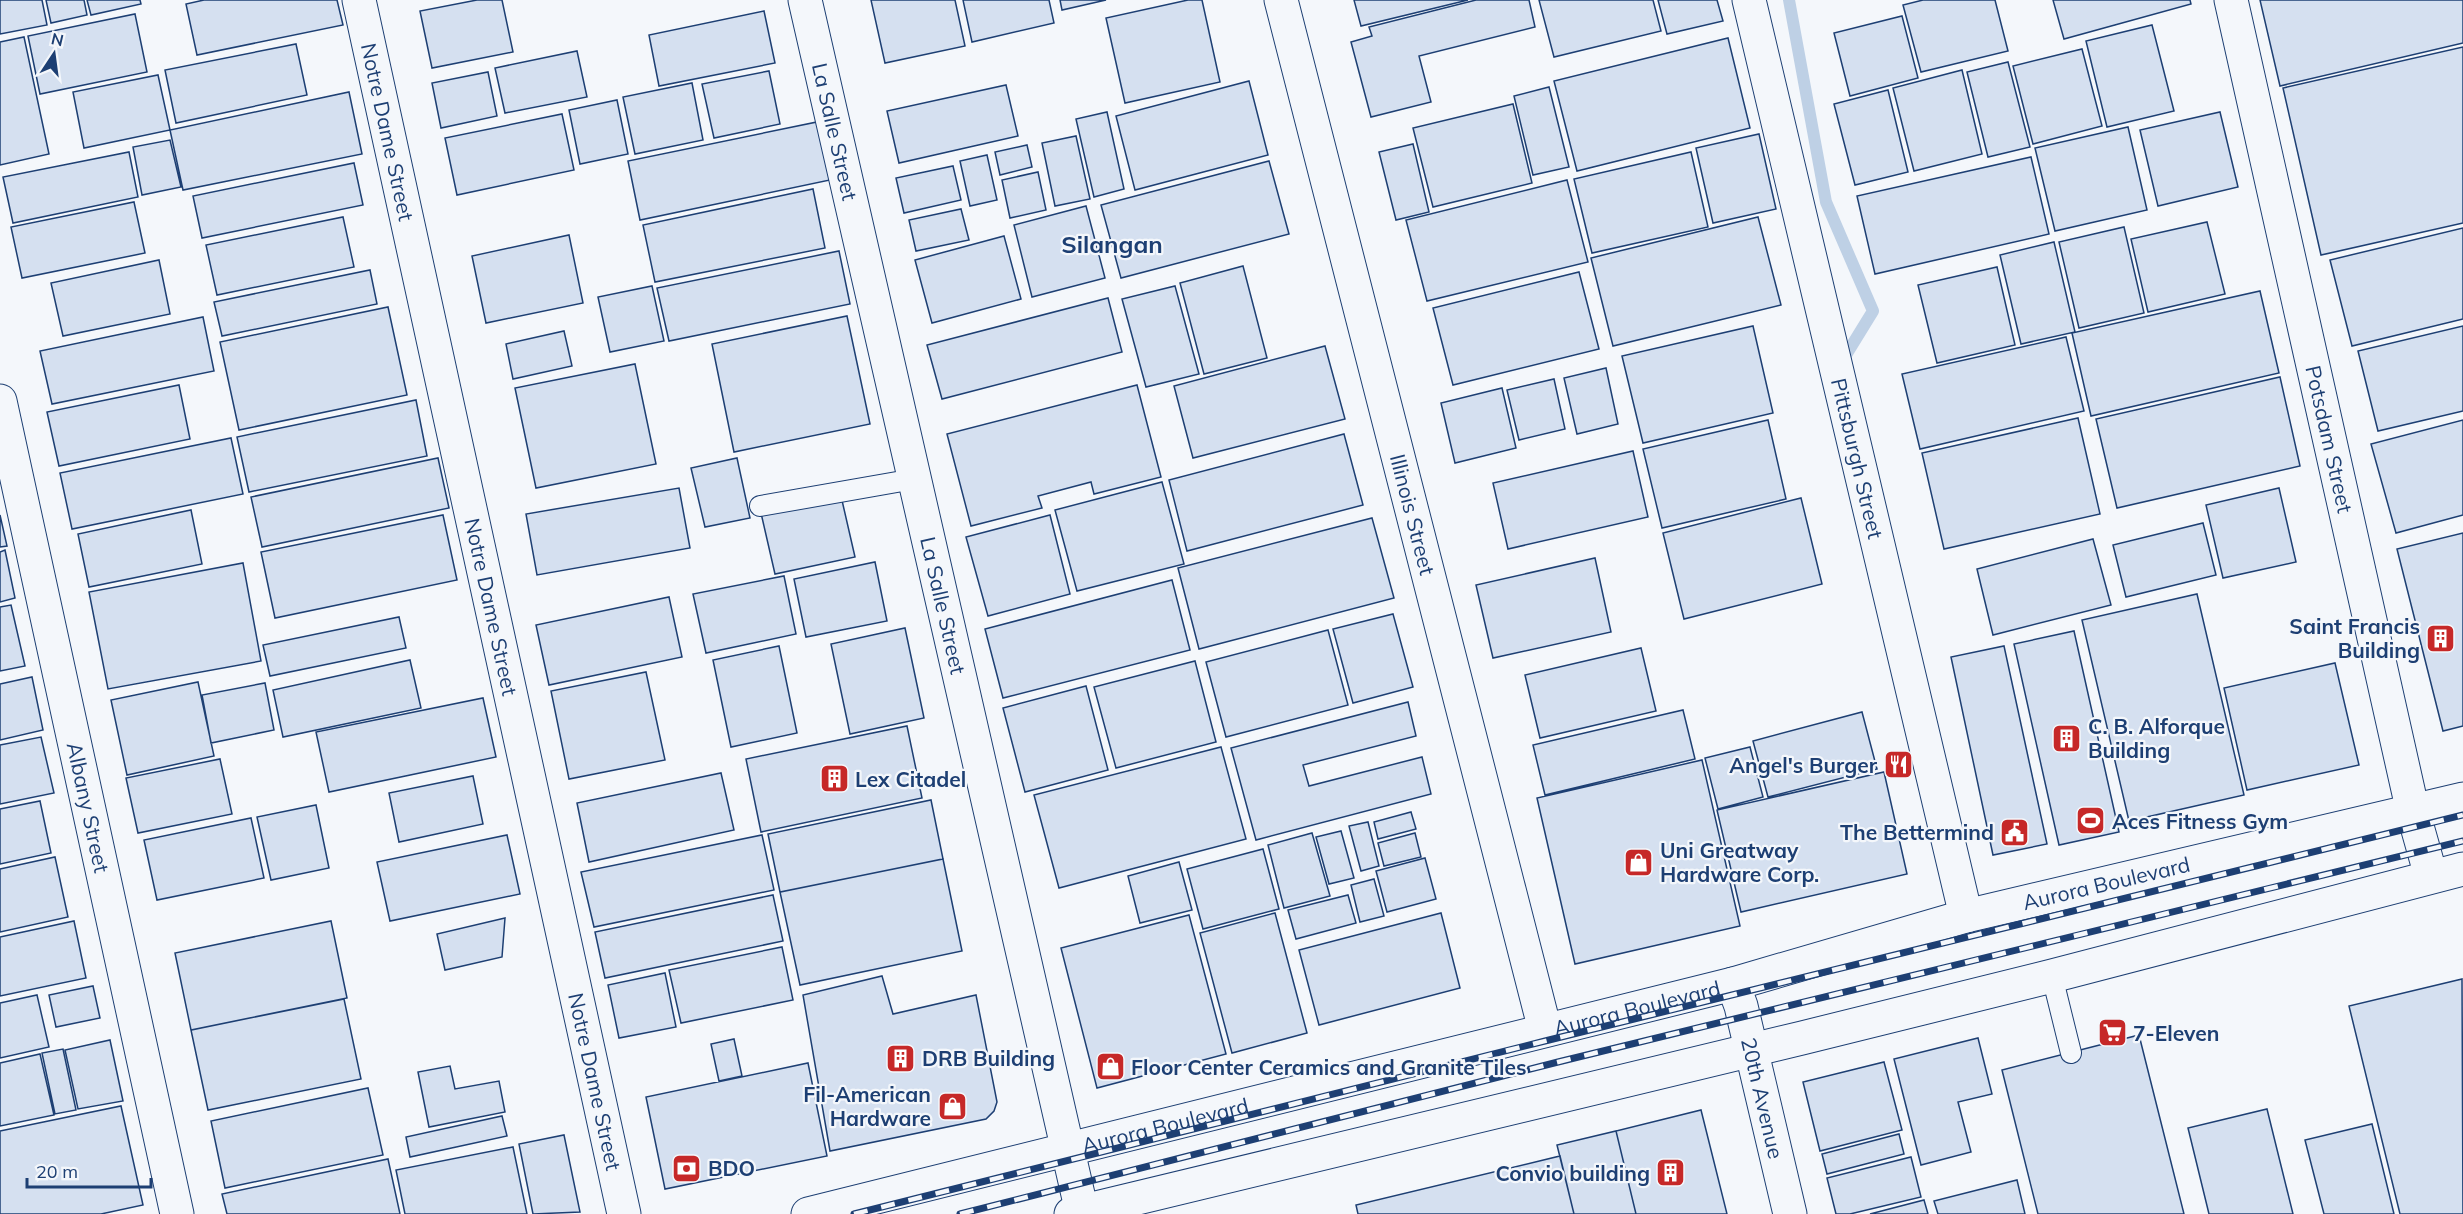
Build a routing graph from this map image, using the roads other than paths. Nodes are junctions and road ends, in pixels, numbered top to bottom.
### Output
1 (359, 0) edge
2 (805, 0) edge
3 (1281, 0) edge
4 (1749, 0) edge
5 (2231, 0) edge
6 (0, 401) edge
7 (914, 479) junction
8 (760, 506) dead end
9 (2463, 799) edge
10 (2413, 812) junction
11 (2463, 869) edge
12 (2431, 876) junction
13 (1966, 916) junction
14 (2052, 976) junction
15 (1733, 984) junction
16 (1545, 1030) junction
17 (1751, 1050) junction
18 (2071, 1053) dead end
19 (1068, 1150) junction
20 (1077, 1213) edge
21 (177, 1214) edge
22 (624, 1214) edge
23 (808, 1214) edge
24 (1790, 1214) edge

1 - 22 street, Notre Dame Street
2 - 7 street, La Salle Street
3 - 16 street, Illinois Street
4 - 13 street, Pittsburgh Street
5 - 10 street, Potsdam Street
6 - 21 street, Albany Street
7 - 8 lane
7 - 19 street, La Salle Street
9 - 10 street, Aurora Boulevard
10 - 12 street, Potsdam Street
10 - 13 street, Aurora Boulevard
11 - 12 street
12 - 14 street
13 - 15 street, Aurora Boulevard
14 - 17 street
14 - 18 lane
15 - 16 street, Aurora Boulevard
15 - 17 street, 20th Avenue
16 - 19 street, Aurora Boulevard
17 - 20 street
17 - 24 street, 20th Avenue
19 - 20 street, La Salle Street
19 - 23 street, Aurora Boulevard

